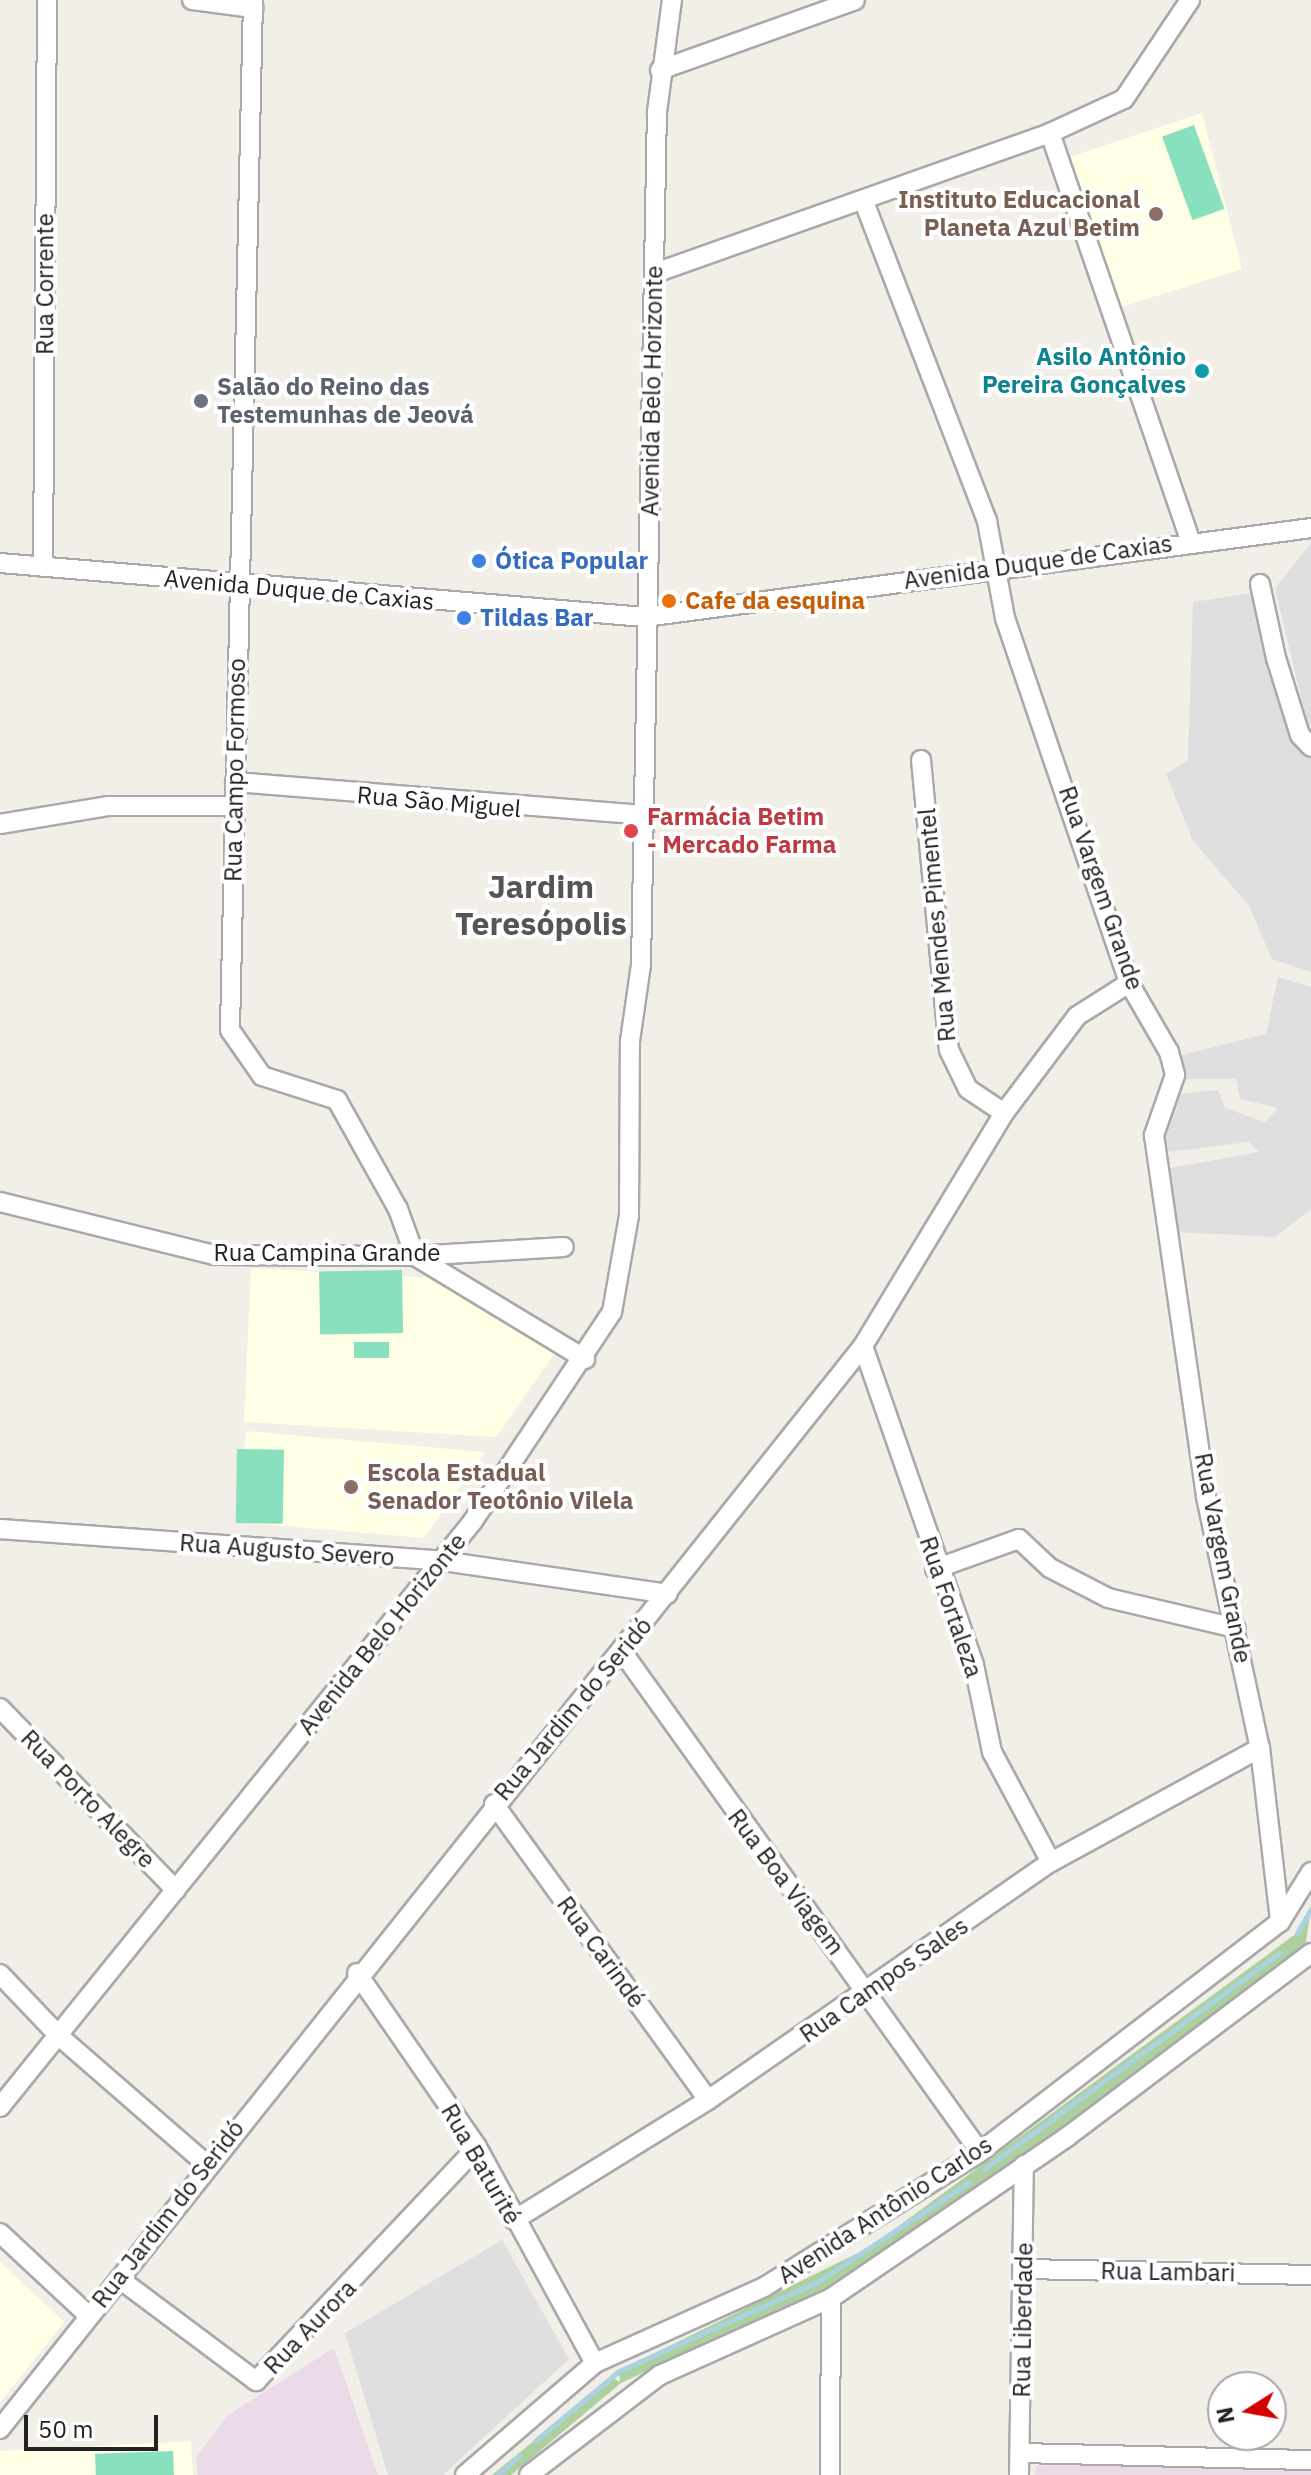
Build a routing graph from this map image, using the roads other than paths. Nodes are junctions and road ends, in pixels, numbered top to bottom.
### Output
1 (47, 0) edge
2 (192, 0) edge
3 (672, 0) edge
4 (855, 0) edge
5 (1190, 0) edge
6 (253, 4) edge
7 (660, 70) junction
8 (1050, 133) junction
9 (864, 202) junction
10 (655, 273) junction
11 (1311, 528) edge
12 (1190, 540) junction
13 (0, 563) edge
14 (43, 567) junction
15 (998, 570) junction
16 (1260, 584) dead end
17 (239, 585) junction
18 (645, 617) junction
19 (1311, 747) edge
20 (921, 760) dead end
21 (235, 782) junction
22 (234, 806) junction
23 (644, 815) junction
24 (0, 824) edge
25 (1129, 983) junction
26 (1004, 1113) junction
27 (0, 1202) edge
28 (564, 1247) dead end
29 (415, 1256) junction
30 (863, 1346) junction
31 (585, 1359) junction
32 (0, 1529) edge
33 (442, 1561) junction
34 (935, 1569) junction
35 (668, 1594) junction
36 (1236, 1628) junction
37 (621, 1650) junction
38 (0, 1708) edge
39 (1260, 1748) junction
40 (494, 1804) junction
41 (1051, 1862) junction
42 (1311, 1872) edge
43 (176, 1890) junction
44 (1280, 1922) junction
45 (1311, 1953) edge
46 (357, 1973) junction
47 (0, 1974) edge
48 (868, 1989) junction
49 (59, 2036) junction
50 (708, 2100) junction
51 (0, 2107) edge
52 (477, 2147) junction
53 (980, 2152) junction
54 (206, 2164) junction
55 (1024, 2165) junction
56 (514, 2220) junction
57 (0, 2233) edge
58 (1025, 2269) junction
59 (1311, 2275) edge
60 (121, 2280) junction
61 (831, 2298) junction
62 (88, 2315) junction
63 (595, 2363) junction
64 (0, 2429) edge
65 (1020, 2453) junction
66 (1311, 2460) edge
67 (465, 2475) edge
68 (529, 2475) edge
69 (830, 2475) edge
70 (1019, 2475) edge

1 - 14 street, Rua Corrente
2 - 6 street
3 - 7 street, Avenida Belo Horizonte
4 - 7 street
5 - 8 street
6 - 17 street, Rua Campo Formoso
7 - 10 street, Avenida Belo Horizonte
8 - 9 street
8 - 12 street
9 - 10 street
9 - 15 street, Rua Vargem Grande
10 - 18 street, Avenida Belo Horizonte
11 - 12 street, Avenida Duque de Caxias
12 - 15 street, Avenida Duque de Caxias
13 - 14 street, Avenida Duque de Caxias
14 - 17 street, Avenida Duque de Caxias
15 - 18 street, Avenida Duque de Caxias
15 - 25 street, Rua Vargem Grande
16 - 19 street
17 - 18 street, Avenida Duque de Caxias
17 - 21 street, Rua Campo Formoso
18 - 23 street, Avenida Belo Horizonte
20 - 26 street, Rua Mendes Pimentel
21 - 22 street, Rua Campo Formoso
21 - 23 street, Rua São Miguel
22 - 24 street
22 - 29 street, Rua Campo Formoso
23 - 31 street, Avenida Belo Horizonte
25 - 26 street, Rua Jardim do Seridó
25 - 36 street, Rua Vargem Grande
26 - 30 street, Rua Jardim do Seridó
27 - 29 street, Rua Campina Grande
28 - 29 street, Rua Campina Grande
29 - 31 street
30 - 34 street, Rua Fortaleza
30 - 35 street, Rua Jardim do Seridó
31 - 33 street, Avenida Belo Horizonte
32 - 33 street, Rua Augusto Severo
33 - 35 street, Rua Augusto Severo
33 - 43 street, Avenida Belo Horizonte
34 - 36 street
34 - 41 street, Rua Fortaleza
35 - 37 street, Rua Jardim do Seridó
36 - 39 street, Rua Vargem Grande
37 - 40 street, Rua Jardim do Seridó
37 - 48 street, Rua Boa Viagem
38 - 43 street, Rua Porto Alegre
39 - 41 street, Rua Campos Sales
39 - 44 street, Rua Vargem Grande
40 - 46 street, Rua Jardim do Seridó
40 - 50 street, Rua Carindé
41 - 48 street, Rua Campos Sales
42 - 44 street, Avenida Antônio Carlos
43 - 49 street, Avenida Belo Horizonte
44 - 53 street, Avenida Antônio Carlos
45 - 55 street, Avenida Antônio Carlos
46 - 52 street, Rua Baturité
46 - 54 street, Rua Jardim do Seridó
47 - 49 street
48 - 50 street, Rua Campos Sales
48 - 53 street, Rua Boa Viagem
49 - 51 street, Avenida Belo Horizonte
49 - 54 street
50 - 56 street, Rua Campos Sales
52 - 56 street, Rua Baturité
52 - 60 street, Rua Aurora
53 - 63 street, Avenida Antônio Carlos
54 - 60 street, Rua Jardim do Seridó
55 - 58 street, Rua Liberdade
55 - 61 street, Avenida Antônio Carlos
56 - 63 street, Rua Baturité
57 - 62 street
58 - 59 street, Rua Lambari
58 - 65 street, Rua Liberdade
60 - 62 street, Rua Jardim do Seridó
61 - 68 street, Avenida Antônio Carlos
61 - 69 street
62 - 64 street, Rua Jardim do Seridó
63 - 67 street, Avenida Antônio Carlos
65 - 66 street
65 - 70 street, Rua Liberdade

